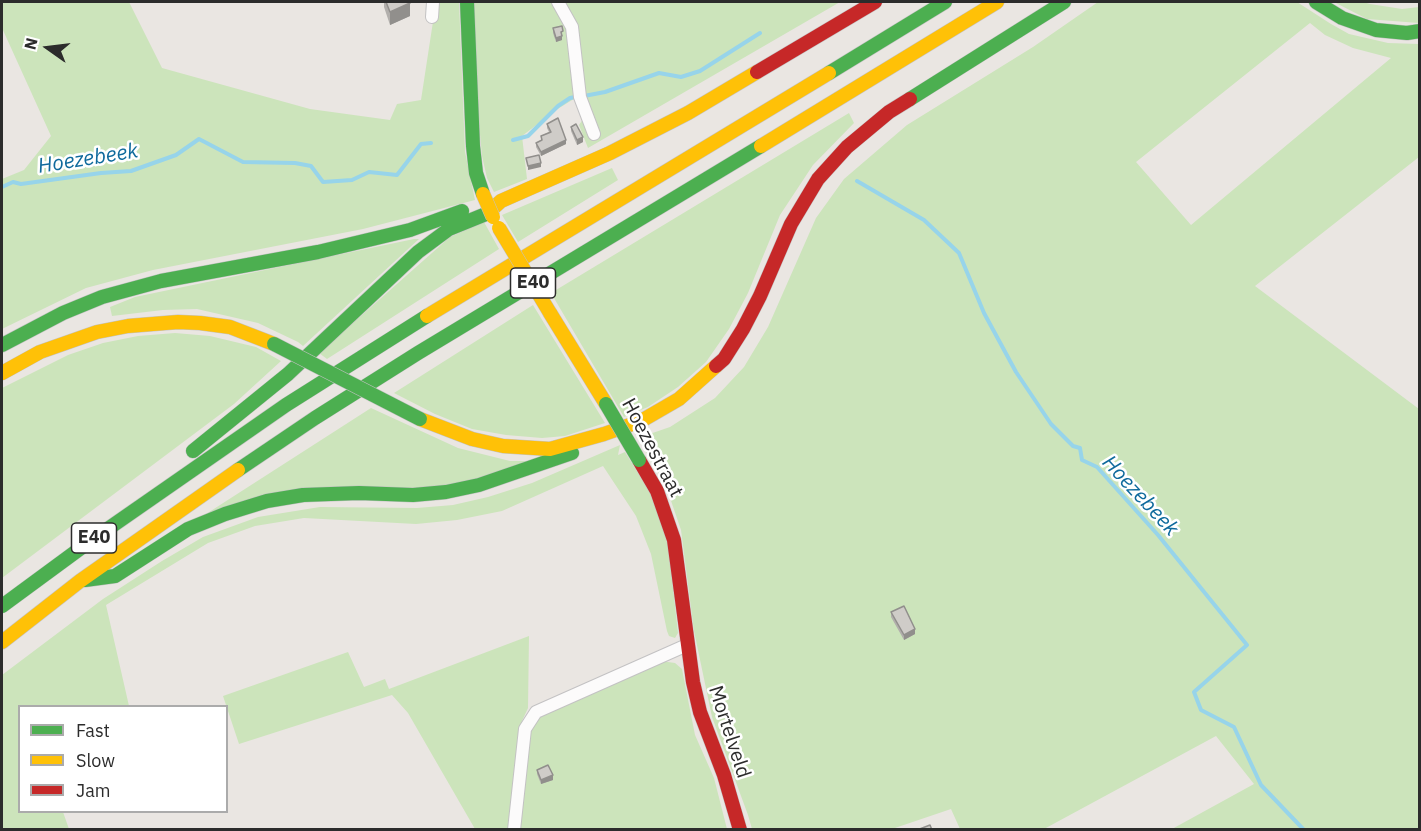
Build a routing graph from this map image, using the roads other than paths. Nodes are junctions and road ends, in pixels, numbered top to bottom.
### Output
1 (433, 2) edge
2 (467, 2) edge
3 (558, 2) edge
4 (875, 2) edge
5 (945, 2) edge
6 (996, 2) edge
7 (1064, 2) edge
8 (1317, 2) edge
9 (432, 17) dead end
10 (1419, 31) edge
11 (594, 134) dead end
12 (501, 201) junction
13 (2, 345) edge
14 (2, 373) edge
15 (604, 434) junction
16 (188, 472) junction
17 (80, 581) junction
18 (2, 606) edge
19 (2, 642) edge
20 (687, 645) junction
21 (514, 830) edge
22 (740, 830) edge

1 - 9 street
2 - 20 main road, Hoezestraat, bridge
3 - 11 street
4 - 12 main road
5 - 16 main road, E40
6 - 17 main road, E40
7 - 15 main road
8 - 10 main road
12 - 13 main road
12 - 16 main road
14 - 15 main road, bridge
15 - 17 main road
16 - 18 main road, E40
17 - 19 main road, E40
20 - 21 street
20 - 22 main road, Mortelveld

